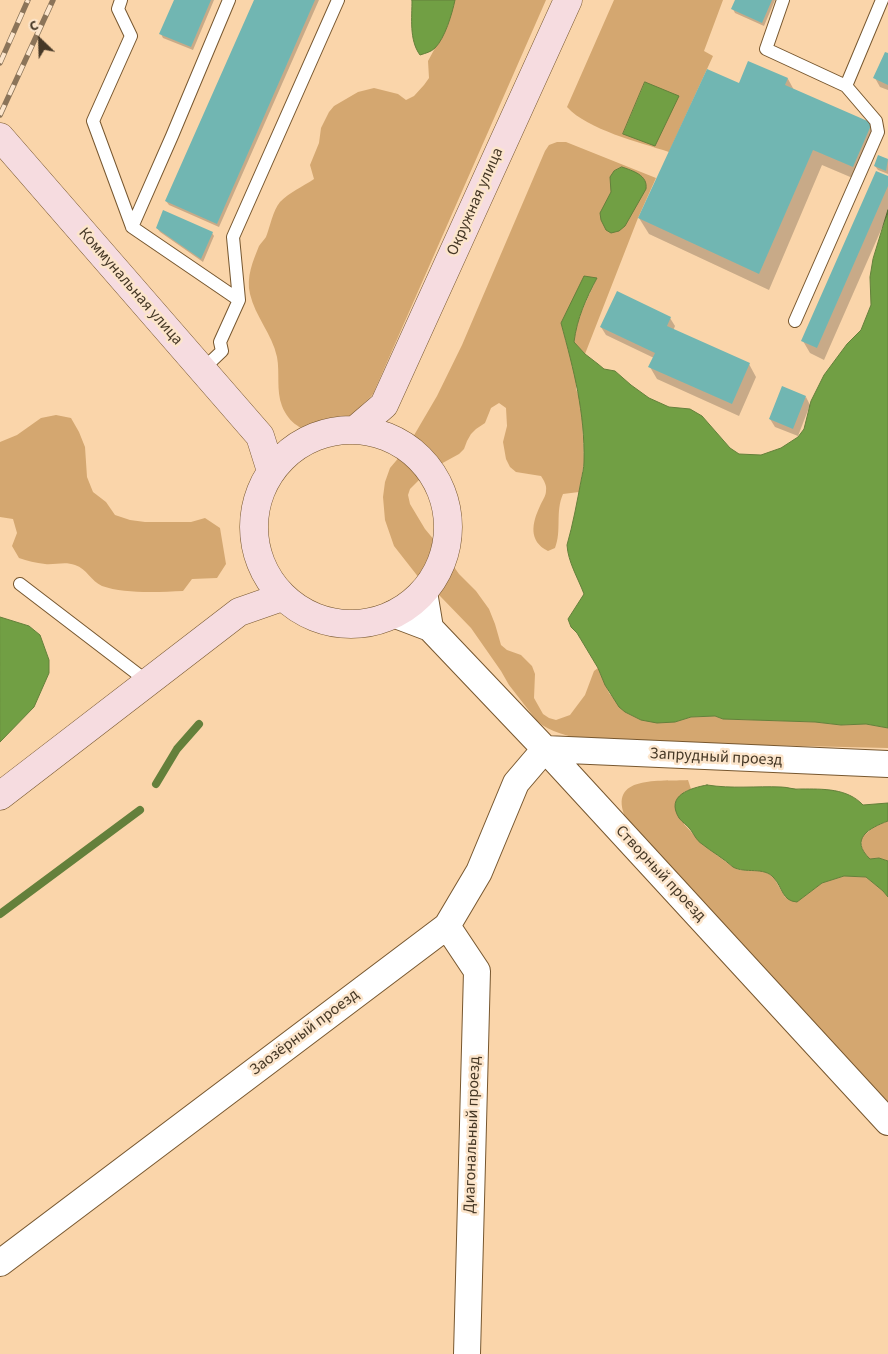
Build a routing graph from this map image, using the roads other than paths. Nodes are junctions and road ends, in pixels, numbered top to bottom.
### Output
1 (121, 0) edge
2 (229, 0) edge
3 (338, 0) edge
4 (568, 0) edge
5 (783, 0) edge
6 (882, 0) edge
7 (846, 86) junction
8 (0, 137) edge
9 (132, 227) junction
10 (239, 300) junction
11 (795, 321) dead end
12 (202, 370) junction
13 (384, 405) junction
14 (355, 430) junction
15 (260, 436) junction
16 (389, 438) junction
17 (297, 446) junction
18 (271, 471) junction
19 (262, 570) junction
20 (20, 584) dead end
21 (424, 592) junction
22 (282, 597) junction
23 (238, 612) junction
24 (393, 614) junction
25 (430, 628) junction
26 (148, 682) junction
27 (545, 749) junction
28 (888, 764) edge
29 (0, 796) edge
30 (447, 926) junction
31 (888, 1122) edge
32 (0, 1263) edge
33 (466, 1354) edge

1 - 9 lane
2 - 9 lane
3 - 10 lane
4 - 13 main road, Окружная улица
5 - 7 lane
6 - 7 lane
7 - 11 lane
8 - 12 main road, Коммунальная улица
9 - 10 lane
10 - 12 lane
12 - 15 main road, Коммунальная улица
13 - 14 main road
13 - 16 main road
14 - 16 main road
14 - 17 main road
15 - 17 main road
15 - 18 main road
16 - 21 main road
17 - 18 main road
18 - 19 main road
19 - 22 main road
19 - 23 main road
20 - 26 lane
21 - 24 main road
21 - 25 street
22 - 23 main road
22 - 24 main road
23 - 26 main road
24 - 25 street
25 - 27 street, Створный проезд
26 - 29 main road
27 - 28 street, Запрудный проезд
27 - 30 street, Заозёрный проезд
27 - 31 street, Створный проезд
30 - 32 street, Заозёрный проезд
30 - 33 street, Диагональный проезд

